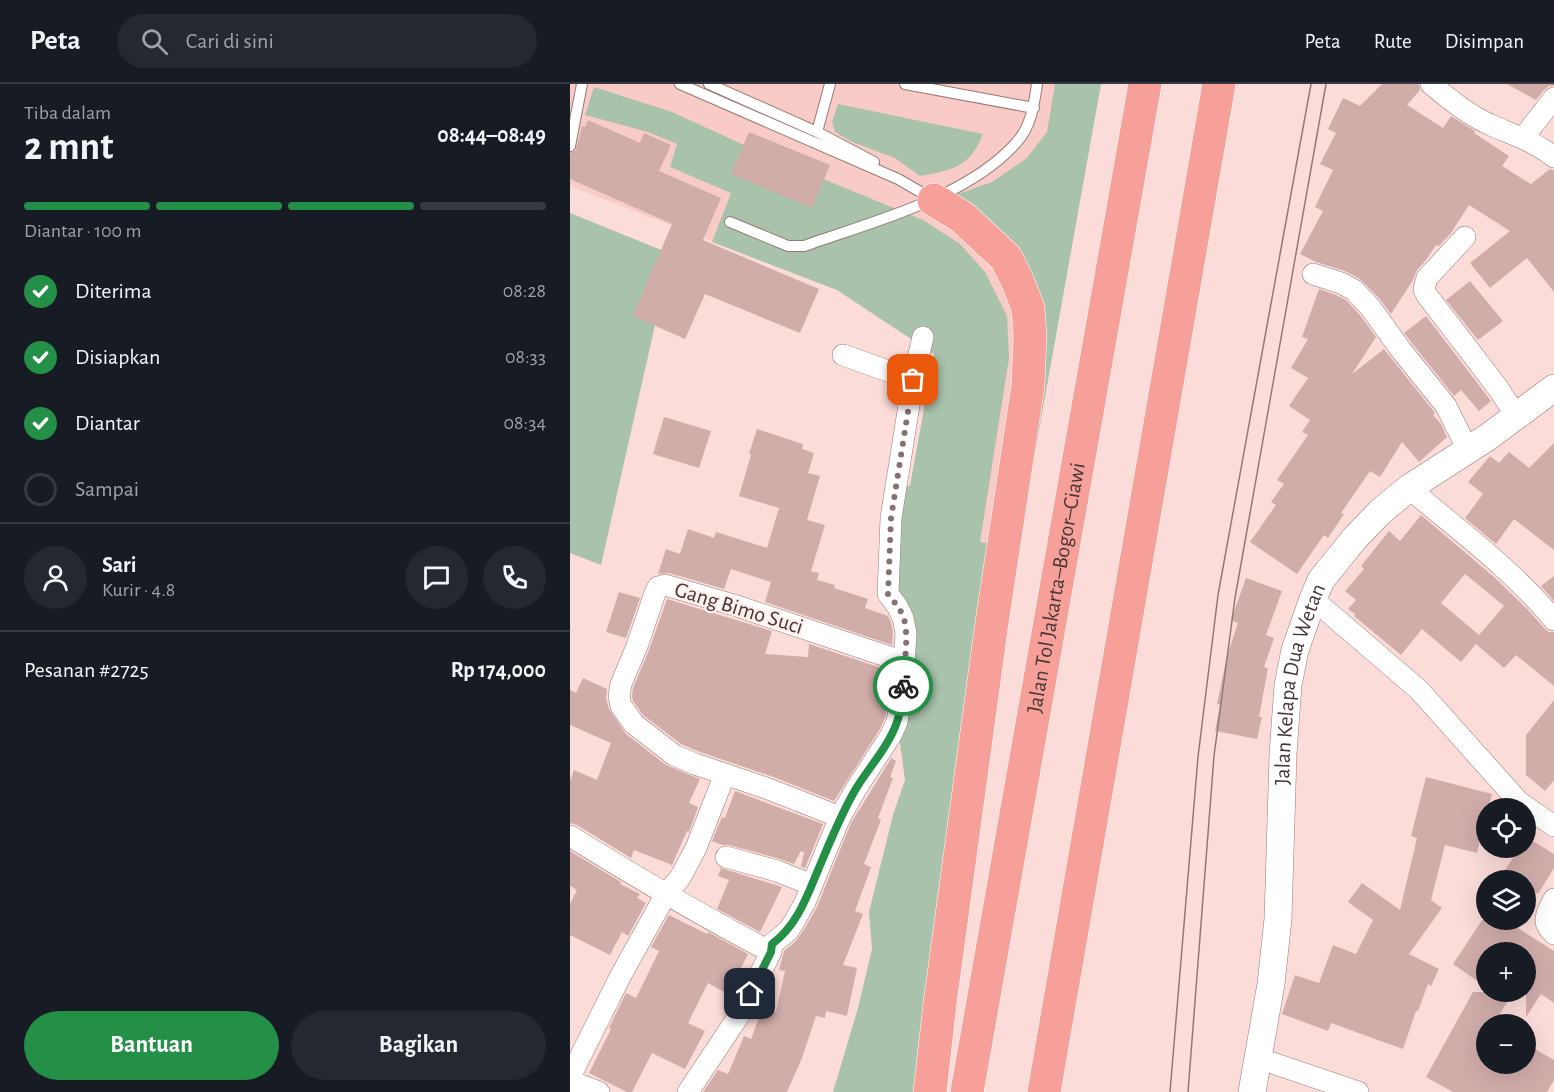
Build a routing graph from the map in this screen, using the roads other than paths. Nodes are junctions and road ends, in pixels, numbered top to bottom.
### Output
1 (582, 84) edge
2 (680, 84) edge
3 (709, 84) edge
4 (830, 84) edge
5 (905, 84) edge
6 (1037, 84) edge
7 (1145, 84) edge
8 (1219, 84) edge
9 (1431, 84) edge
10 (1554, 98) edge
11 (1034, 108) junction
12 (817, 132) junction
13 (1526, 139) junction
14 (570, 146) edge
15 (1554, 158) edge
16 (898, 179) junction
17 (934, 200) junction
18 (730, 222) dead end
19 (1465, 237) dead end
20 (1313, 274) dead end
21 (922, 337) dead end
22 (843, 355) dead end
23 (913, 380) junction
24 (1554, 388) edge
25 (1517, 417) junction
26 (1468, 450) junction
27 (1409, 488) junction
28 (1313, 599) junction
29 (1554, 620) edge
30 (904, 662) junction
31 (725, 774) junction
32 (840, 817) junction
33 (1554, 826) edge
34 (570, 836) edge
35 (726, 857) dead end
36 (812, 885) junction
37 (666, 894) junction
38 (1554, 899) edge
39 (1554, 934) edge
40 (771, 952) junction
41 (1258, 1058) junction
42 (570, 1079) edge
43 (599, 1092) edge
44 (688, 1092) edge
45 (930, 1092) edge
46 (967, 1092) edge
47 (1044, 1092) edge
48 (1252, 1092) edge
49 (1358, 1092) edge

1 - 14 lane
2 - 16 lane
3 - 12 lane
4 - 12 lane
5 - 11 lane
6 - 11 lane
7 - 46 highway, Jalan Tol Jakarta–Bogor–Ciawi
8 - 47 highway
9 - 13 street
10 - 13 street
11 - 17 lane
12 - 16 lane
13 - 15 street
16 - 17 lane
17 - 18 lane
17 - 45 highway
19 - 25 street
20 - 26 street
21 - 23 street
22 - 23 street
23 - 30 street
24 - 25 street, Jalan Kelapa Dua Wetan
25 - 26 street, Jalan Kelapa Dua Wetan
26 - 27 street, Jalan Kelapa Dua Wetan
27 - 28 street, Jalan Kelapa Dua Wetan
27 - 29 street
28 - 33 street
28 - 41 street, Jalan Kelapa Dua Wetan
30 - 31 street, Gang Bimo Suci
30 - 32 street
31 - 32 street, Gang Bimo Suci
31 - 37 street
32 - 36 street
34 - 37 street
35 - 36 street
36 - 40 street
37 - 40 street
37 - 42 street
38 - 39 street
40 - 44 street
41 - 48 street, Jalan Kelapa Dua Wetan
41 - 49 street
42 - 43 street

